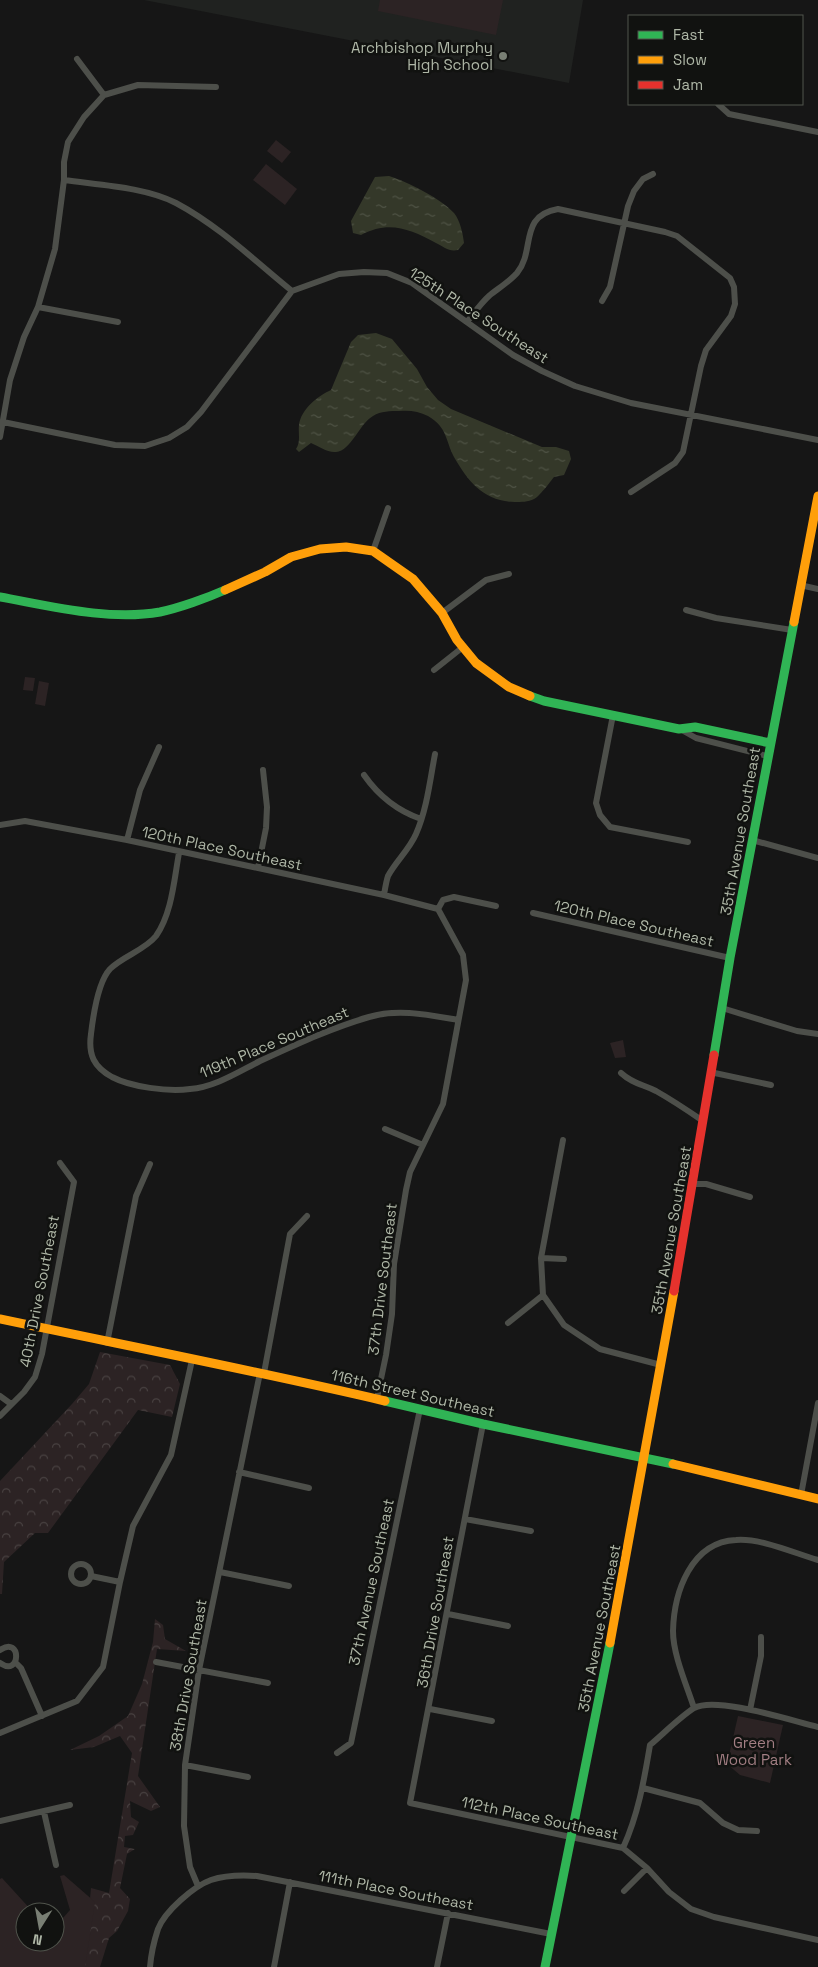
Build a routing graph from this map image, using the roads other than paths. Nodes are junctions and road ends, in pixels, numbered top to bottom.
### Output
1 (77, 59) dead end
2 (216, 87) dead end
3 (104, 95) junction
4 (719, 105) edge
5 (818, 132) edge
6 (654, 174) dead end
7 (64, 180) junction
8 (625, 223) junction
9 (292, 291) junction
10 (602, 302) dead end
11 (38, 307) junction
12 (118, 322) dead end
13 (467, 322) junction
14 (690, 416) junction
15 (3, 422) junction
16 (0, 438) edge
17 (818, 440) edge
18 (631, 492) dead end
19 (818, 496) edge
20 (388, 508) dead end
21 (373, 551) junction
22 (509, 574) dead end
23 (800, 586) junction
24 (818, 589) edge
25 (0, 596) edge
26 (686, 610) dead end
27 (442, 613) junction
28 (792, 630) junction
29 (463, 647) junction
30 (434, 670) dead end
31 (613, 715) junction
32 (679, 729) junction
33 (770, 743) junction
34 (159, 747) dead end
35 (435, 754) dead end
36 (768, 756) junction
37 (263, 770) dead end
38 (364, 775) dead end
39 (421, 819) junction
40 (0, 825) edge
41 (127, 840) junction
42 (752, 840) junction
43 (688, 842) dead end
44 (180, 853) junction
45 (818, 858) edge
46 (258, 868) junction
47 (384, 895) junction
48 (496, 906) dead end
49 (438, 909) junction
50 (533, 913) dead end
51 (730, 958) junction
52 (722, 1008) junction
53 (458, 1020) junction
54 (818, 1034) edge
55 (710, 1072) junction
56 (621, 1073) dead end
57 (771, 1085) dead end
58 (703, 1121) junction
59 (385, 1129) dead end
60 (563, 1140) dead end
61 (423, 1145) junction
62 (60, 1163) dead end
63 (150, 1164) dead end
64 (694, 1184) junction
65 (750, 1197) dead end
66 (307, 1216) dead end
67 (541, 1258) junction
68 (564, 1259) dead end
69 (543, 1294) junction
70 (0, 1319) edge
71 (508, 1323) dead end
72 (47, 1330) junction
73 (107, 1343) junction
74 (192, 1360) junction
75 (661, 1365) junction
76 (262, 1373) junction
77 (0, 1396) edge
78 (377, 1398) junction
79 (818, 1403) edge
80 (11, 1404) junction
81 (420, 1410) junction
82 (0, 1416) edge
83 (483, 1424) junction
84 (644, 1457) junction
85 (239, 1472) junction
86 (309, 1488) dead end
87 (801, 1495) junction
88 (818, 1498) edge
89 (465, 1519) junction
90 (531, 1531) dead end
91 (818, 1560) edge
92 (220, 1572) junction
93 (91, 1576) dead end
94 (120, 1582) junction
95 (289, 1586) dead end
96 (448, 1614) junction
97 (508, 1626) dead end
98 (761, 1637) dead end
99 (0, 1650) edge
100 (15, 1662) junction
101 (156, 1662) dead end
102 (0, 1663) edge
103 (200, 1670) junction
104 (268, 1683) dead end
105 (694, 1708) junction
106 (430, 1709) junction
107 (750, 1710) junction
108 (42, 1716) junction
109 (492, 1721) dead end
110 (818, 1727) edge
111 (0, 1733) edge
112 (336, 1752) dead end
113 (185, 1765) junction
114 (248, 1777) dead end
115 (643, 1788) junction
116 (410, 1804) joint
117 (70, 1805) dead end
118 (44, 1812) junction
119 (0, 1821) edge
120 (757, 1832) dead end
121 (572, 1838) junction
122 (623, 1848) junction
123 (56, 1865) dead end
124 (647, 1868) junction
125 (290, 1882) junction
126 (198, 1886) junction
127 (624, 1890) dead end
128 (448, 1913) junction
129 (551, 1934) junction
130 (818, 1940) edge
131 (150, 1967) edge
132 (274, 1967) edge
133 (438, 1967) edge
134 (545, 1967) edge

1 - 3 street
2 - 3 street
3 - 7 street
4 - 5 street
6 - 8 street
7 - 9 street
7 - 11 street
8 - 10 street
8 - 13 street
8 - 14 street
9 - 13 street, 125th Place Southeast
9 - 15 street
11 - 12 street
11 - 15 street
13 - 14 street, 125th Place Southeast
14 - 17 street, 125th Place Southeast
14 - 18 street
15 - 16 street
19 - 23 street, 35th Avenue Southeast
20 - 21 street
21 - 25 street
21 - 27 street
22 - 27 street
23 - 24 street
23 - 28 street, 35th Avenue Southeast
26 - 28 street
27 - 29 street
28 - 33 street, 35th Avenue Southeast
29 - 30 street
29 - 31 street
31 - 32 street
31 - 43 street
32 - 33 street
32 - 36 street
33 - 36 street, 35th Avenue Southeast
34 - 41 street
35 - 39 street
36 - 42 street, 35th Avenue Southeast
37 - 46 street
38 - 39 street
39 - 47 street
40 - 41 street, 120th Place Southeast
41 - 44 street, 120th Place Southeast
42 - 45 street
42 - 51 street, 35th Avenue Southeast
44 - 46 street, 120th Place Southeast
44 - 53 street, 119th Place Southeast
46 - 47 street, 120th Place Southeast
47 - 49 street, 120th Place Southeast
48 - 49 street
49 - 53 street, 37th Drive Southeast
50 - 51 street, 120th Place Southeast
51 - 52 street, 35th Avenue Southeast
52 - 54 street
52 - 55 street, 35th Avenue Southeast
53 - 61 street, 37th Drive Southeast
55 - 57 street
55 - 58 street, 35th Avenue Southeast
56 - 58 street
58 - 64 street, 35th Avenue Southeast
59 - 61 street
60 - 67 street
61 - 78 street, 37th Drive Southeast
62 - 72 street, 40th Drive Southeast
63 - 73 street
64 - 65 street
64 - 75 street, 35th Avenue Southeast
66 - 76 street, 38th Drive Southeast
67 - 68 street
67 - 69 street
69 - 71 street
69 - 75 street
70 - 72 street, 116th Street Southeast
72 - 73 street, 116th Street Southeast
72 - 80 street, 40th Drive Southeast
73 - 74 street, 116th Street Southeast
74 - 76 street, 116th Street Southeast
74 - 94 street
75 - 84 street, 35th Avenue Southeast
76 - 78 street, 116th Street Southeast
76 - 85 street, 38th Drive Southeast
77 - 80 street
78 - 81 street, 116th Street Southeast
79 - 87 street
80 - 82 street, 40th Drive Southeast
81 - 83 street, 116th Street Southeast
81 - 112 street, 37th Avenue Southeast
83 - 84 street, 116th Street Southeast
83 - 89 street, 36th Drive Southeast
84 - 87 street, 116th Street Southeast
84 - 121 street, 35th Avenue Southeast
85 - 86 street
85 - 92 street, 38th Drive Southeast
87 - 88 street, 116th Street Southeast
89 - 90 street
89 - 96 street, 36th Drive Southeast
91 - 105 street
92 - 95 street
92 - 103 street, 38th Drive Southeast
93 - 94 street
94 - 108 street
96 - 97 street
96 - 106 street, 36th Drive Southeast
98 - 107 street
99 - 100 street
100 - 102 street
100 - 108 street
101 - 103 street
103 - 104 street
103 - 113 street, 38th Drive Southeast
105 - 107 street
105 - 115 street
106 - 109 street
106 - 116 street, 36th Drive Southeast
107 - 110 street
108 - 111 street
113 - 114 street
113 - 126 street, 38th Drive Southeast
115 - 120 street
115 - 122 street
116 - 121 street, 112th Place Southeast
117 - 118 street
118 - 119 street
118 - 123 street
121 - 122 street, 112th Place Southeast
121 - 129 street, 35th Avenue Southeast
122 - 124 street, 112th Place Southeast
124 - 127 street
124 - 130 street, 112th Place Southeast
125 - 126 street, 111th Place Southeast
125 - 128 street, 111th Place Southeast
125 - 132 street
126 - 131 street
128 - 129 street, 111th Place Southeast
128 - 133 street
129 - 134 street, 35th Avenue Southeast

